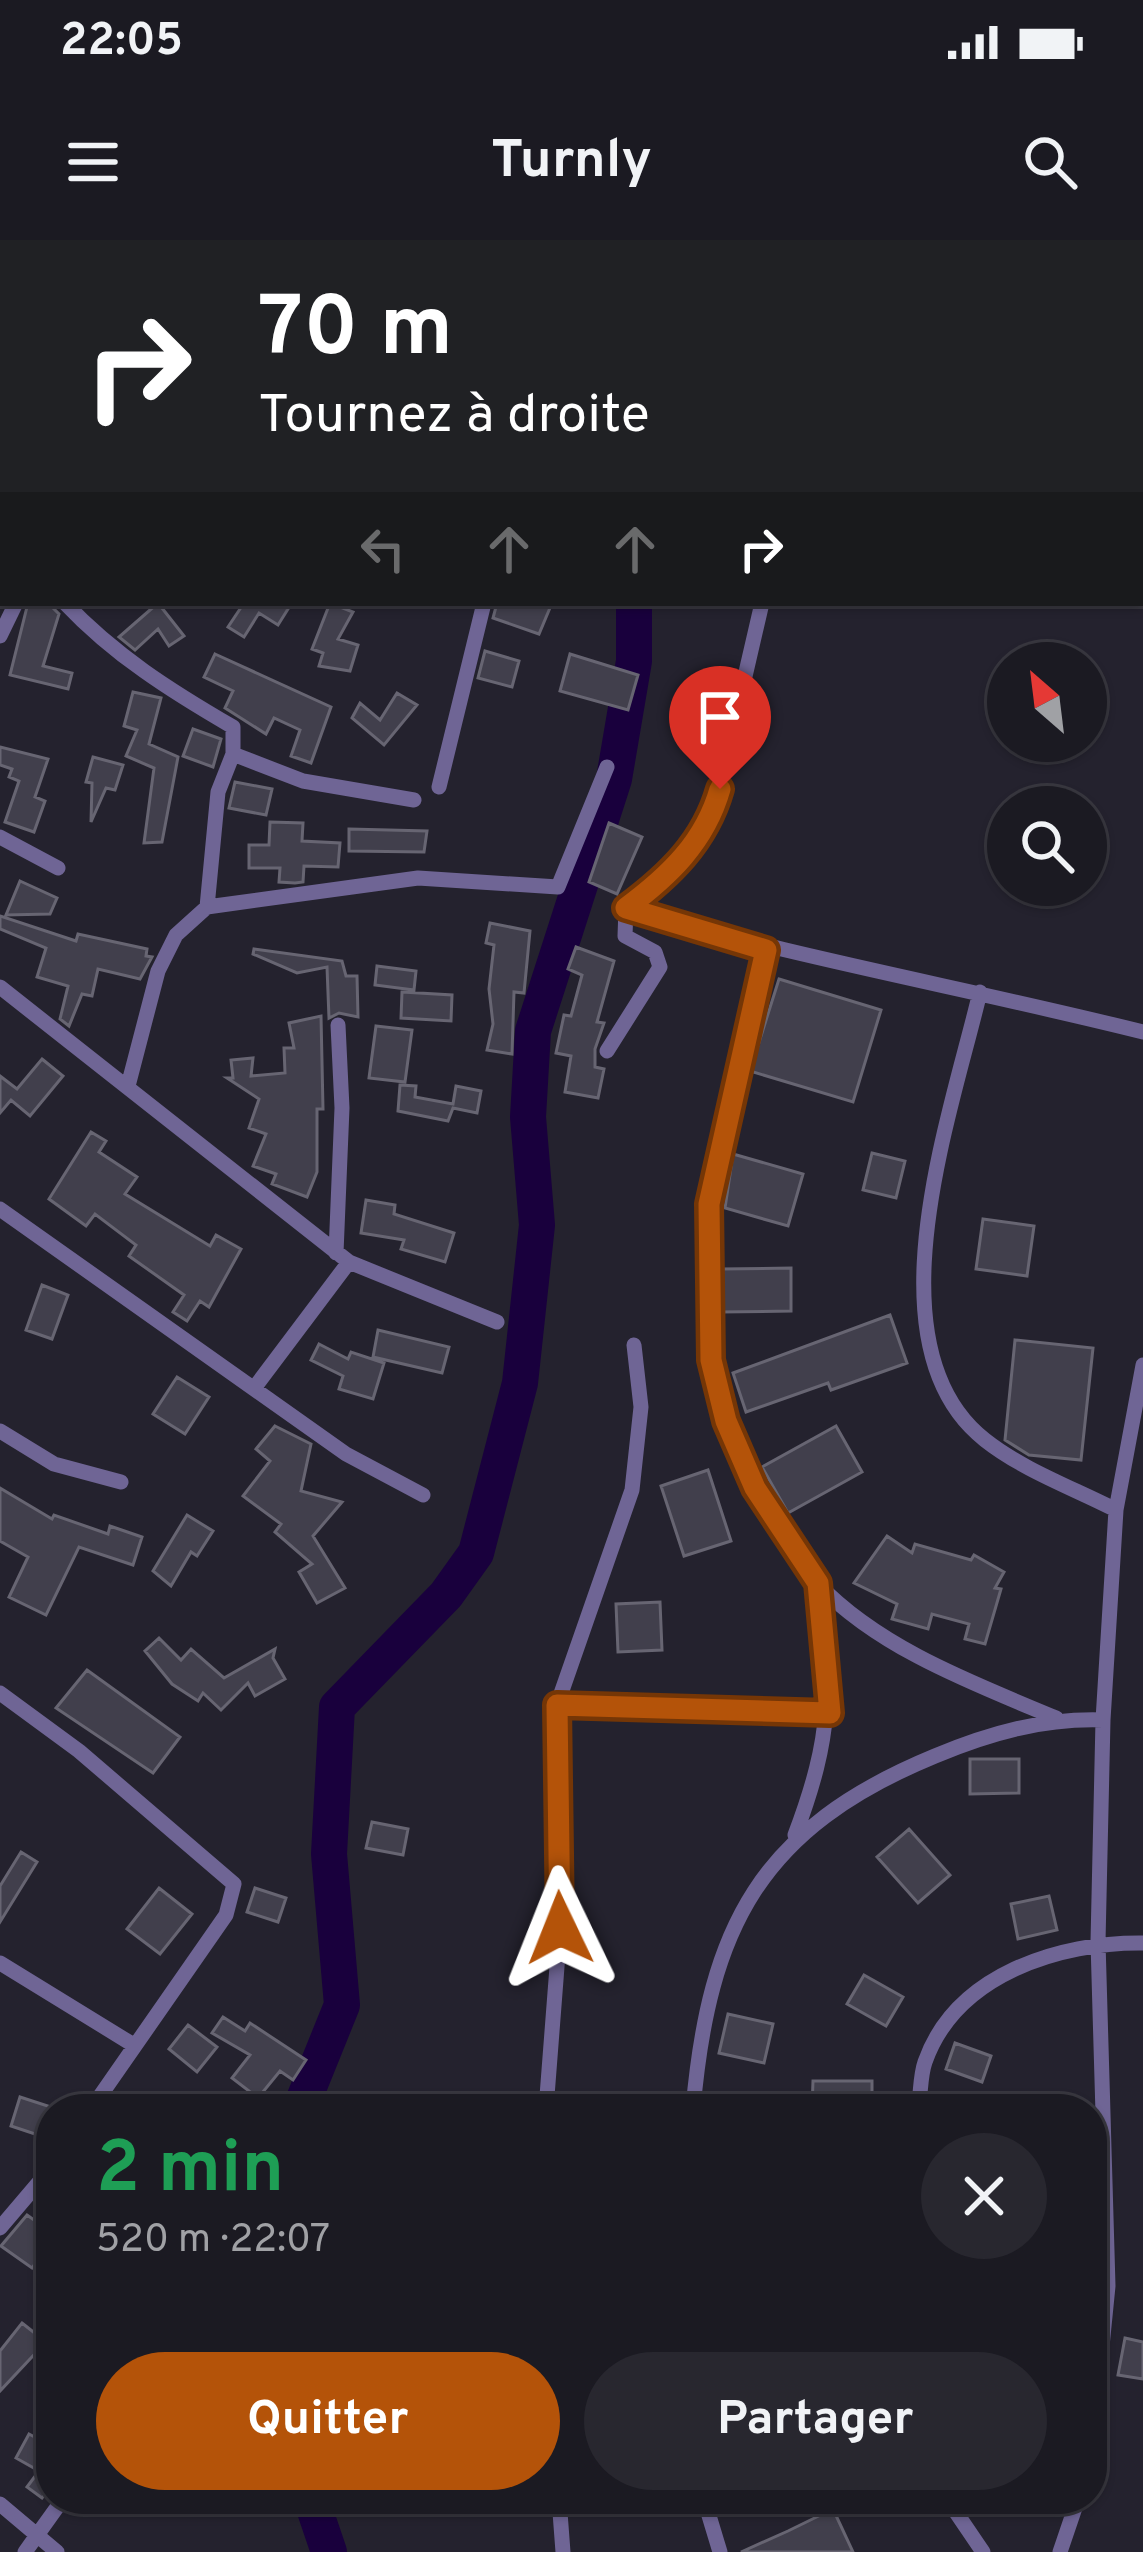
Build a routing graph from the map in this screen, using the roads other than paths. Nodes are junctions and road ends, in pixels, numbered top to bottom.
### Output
1 (15, 606) edge
2 (68, 606) edge
3 (483, 606) edge
4 (761, 606) edge
5 (0, 636) edge
6 (232, 754) junction
7 (607, 767) dead end
8 (439, 787) dead end
9 (414, 800) dead end
10 (0, 837) edge
11 (58, 868) dead end
12 (207, 907) junction
13 (626, 908) junction
14 (766, 950) junction
15 (0, 987) edge
16 (980, 992) junction
17 (338, 1025) dead end
18 (1143, 1032) edge
19 (607, 1051) dead end
20 (128, 1086) junction
21 (0, 1209) edge
22 (342, 1258) junction
23 (497, 1322) dead end
24 (634, 1345) dead end
25 (1143, 1365) edge
26 (255, 1387) junction
27 (0, 1431) edge
28 (1135, 1455) edge
29 (121, 1482) dead end
30 (423, 1495) dead end
31 (1116, 1510) junction
32 (818, 1583) junction
33 (0, 1693) edge
34 (557, 1705) junction
35 (830, 1713) junction
36 (1056, 1718) junction
37 (1103, 1720) junction
38 (794, 1838) junction
39 (1097, 1942) junction
40 (1143, 1942) edge
41 (0, 1963) edge
42 (132, 2044) junction
43 (100, 2094) edge
44 (547, 2094) edge
45 (695, 2094) edge
46 (921, 2094) edge
47 (1102, 2094) edge
48 (36, 2186) edge
49 (0, 2228) edge
50 (1107, 2255) edge
51 (1107, 2296) edge
52 (0, 2504) edge
53 (53, 2514) edge
54 (560, 2514) edge
55 (709, 2514) edge
56 (957, 2514) edge
57 (1073, 2514) edge
58 (36, 2536) junction
59 (26, 2552) edge
60 (57, 2552) edge
61 (562, 2552) edge
62 (720, 2552) edge
63 (983, 2552) edge
64 (1060, 2552) edge

1 - 5 street
2 - 6 street
3 - 8 street
4 - 13 street
6 - 9 street
6 - 12 street
7 - 12 street
10 - 11 street
12 - 20 street
13 - 14 street
13 - 19 street
14 - 16 street
14 - 32 street
15 - 20 street
16 - 18 street
16 - 31 street
17 - 22 street
20 - 22 street
21 - 26 street
22 - 23 street
22 - 26 street
24 - 34 street
25 - 28 street
26 - 30 street
27 - 29 street
28 - 31 street
31 - 37 street
32 - 35 street
32 - 36 street
33 - 42 street
34 - 35 street
34 - 44 street
35 - 38 street
36 - 37 street
36 - 38 street
37 - 39 street
38 - 45 street
39 - 40 street
39 - 46 street
39 - 47 street
41 - 42 street
42 - 43 street
48 - 49 street
50 - 51 street
52 - 58 street
53 - 58 street
54 - 61 street
55 - 62 street
56 - 63 street
57 - 64 street
58 - 59 street
58 - 60 street

